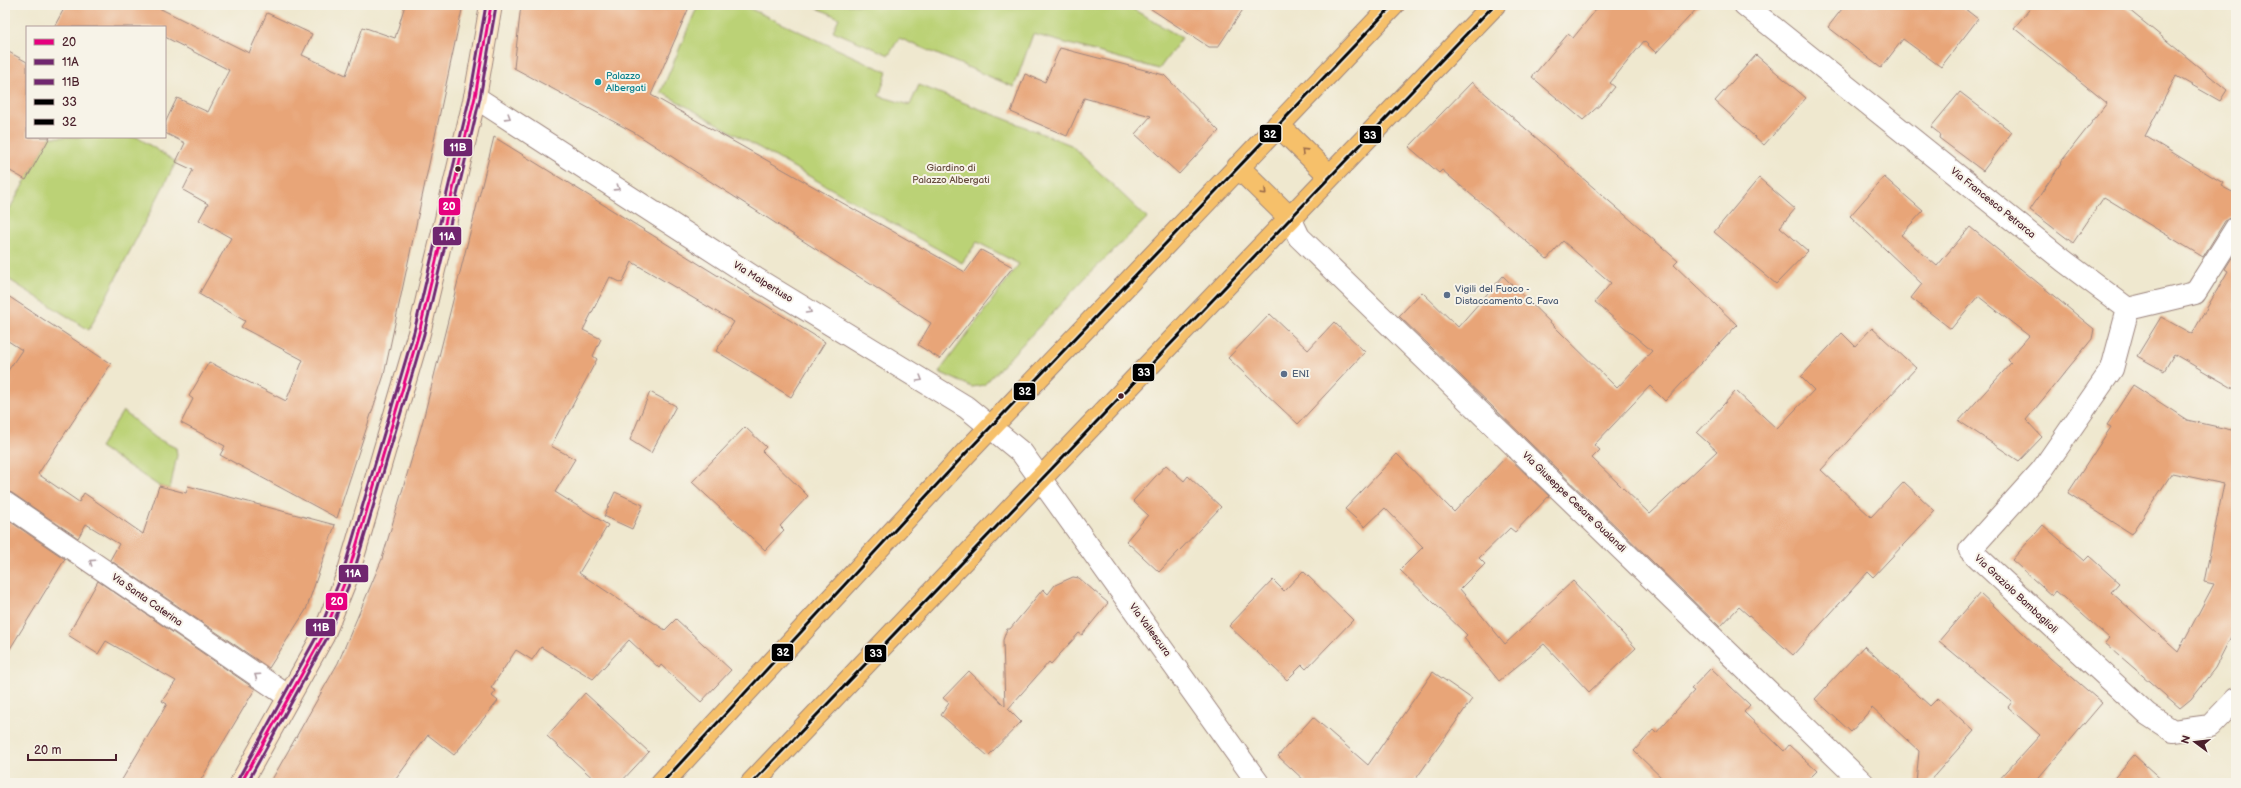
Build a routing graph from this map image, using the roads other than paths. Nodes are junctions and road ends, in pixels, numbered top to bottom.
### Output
1 (491, 5) edge
2 (1393, 5) edge
3 (1494, 5) edge
4 (1745, 5) edge
5 (474, 97) junction
6 (1278, 125) junction
7 (1238, 167) junction
8 (1330, 176) junction
9 (1290, 218) junction
10 (2236, 228) edge
11 (2128, 309) junction
12 (992, 428) junction
13 (1041, 478) junction
14 (5, 503) edge
15 (289, 697) junction
16 (2236, 699) edge
17 (241, 783) edge
18 (662, 783) edge
19 (752, 783) edge
20 (1258, 783) edge
21 (1863, 783) edge

1 - 5 street
2 - 6 main road
3 - 8 main road
4 - 11 street, Via Francesco Petrarca
5 -> 12 street, Via Malpertuso
5 - 15 street
6 - 7 main road
8 -> 6 main road
7 -> 9 main road
7 - 12 main road
8 - 9 main road
9 - 13 main road
9 - 21 street, Via Giuseppe Cesare Gualandi
10 - 11 street
11 - 16 street, Via Graziolo Bambaglioli
12 - 13 street, Via Malpertuso
12 - 18 main road
13 - 19 main road
13 - 20 street, Via Vallescura
15 -> 14 street, Via Santa Caterina
15 - 17 street

